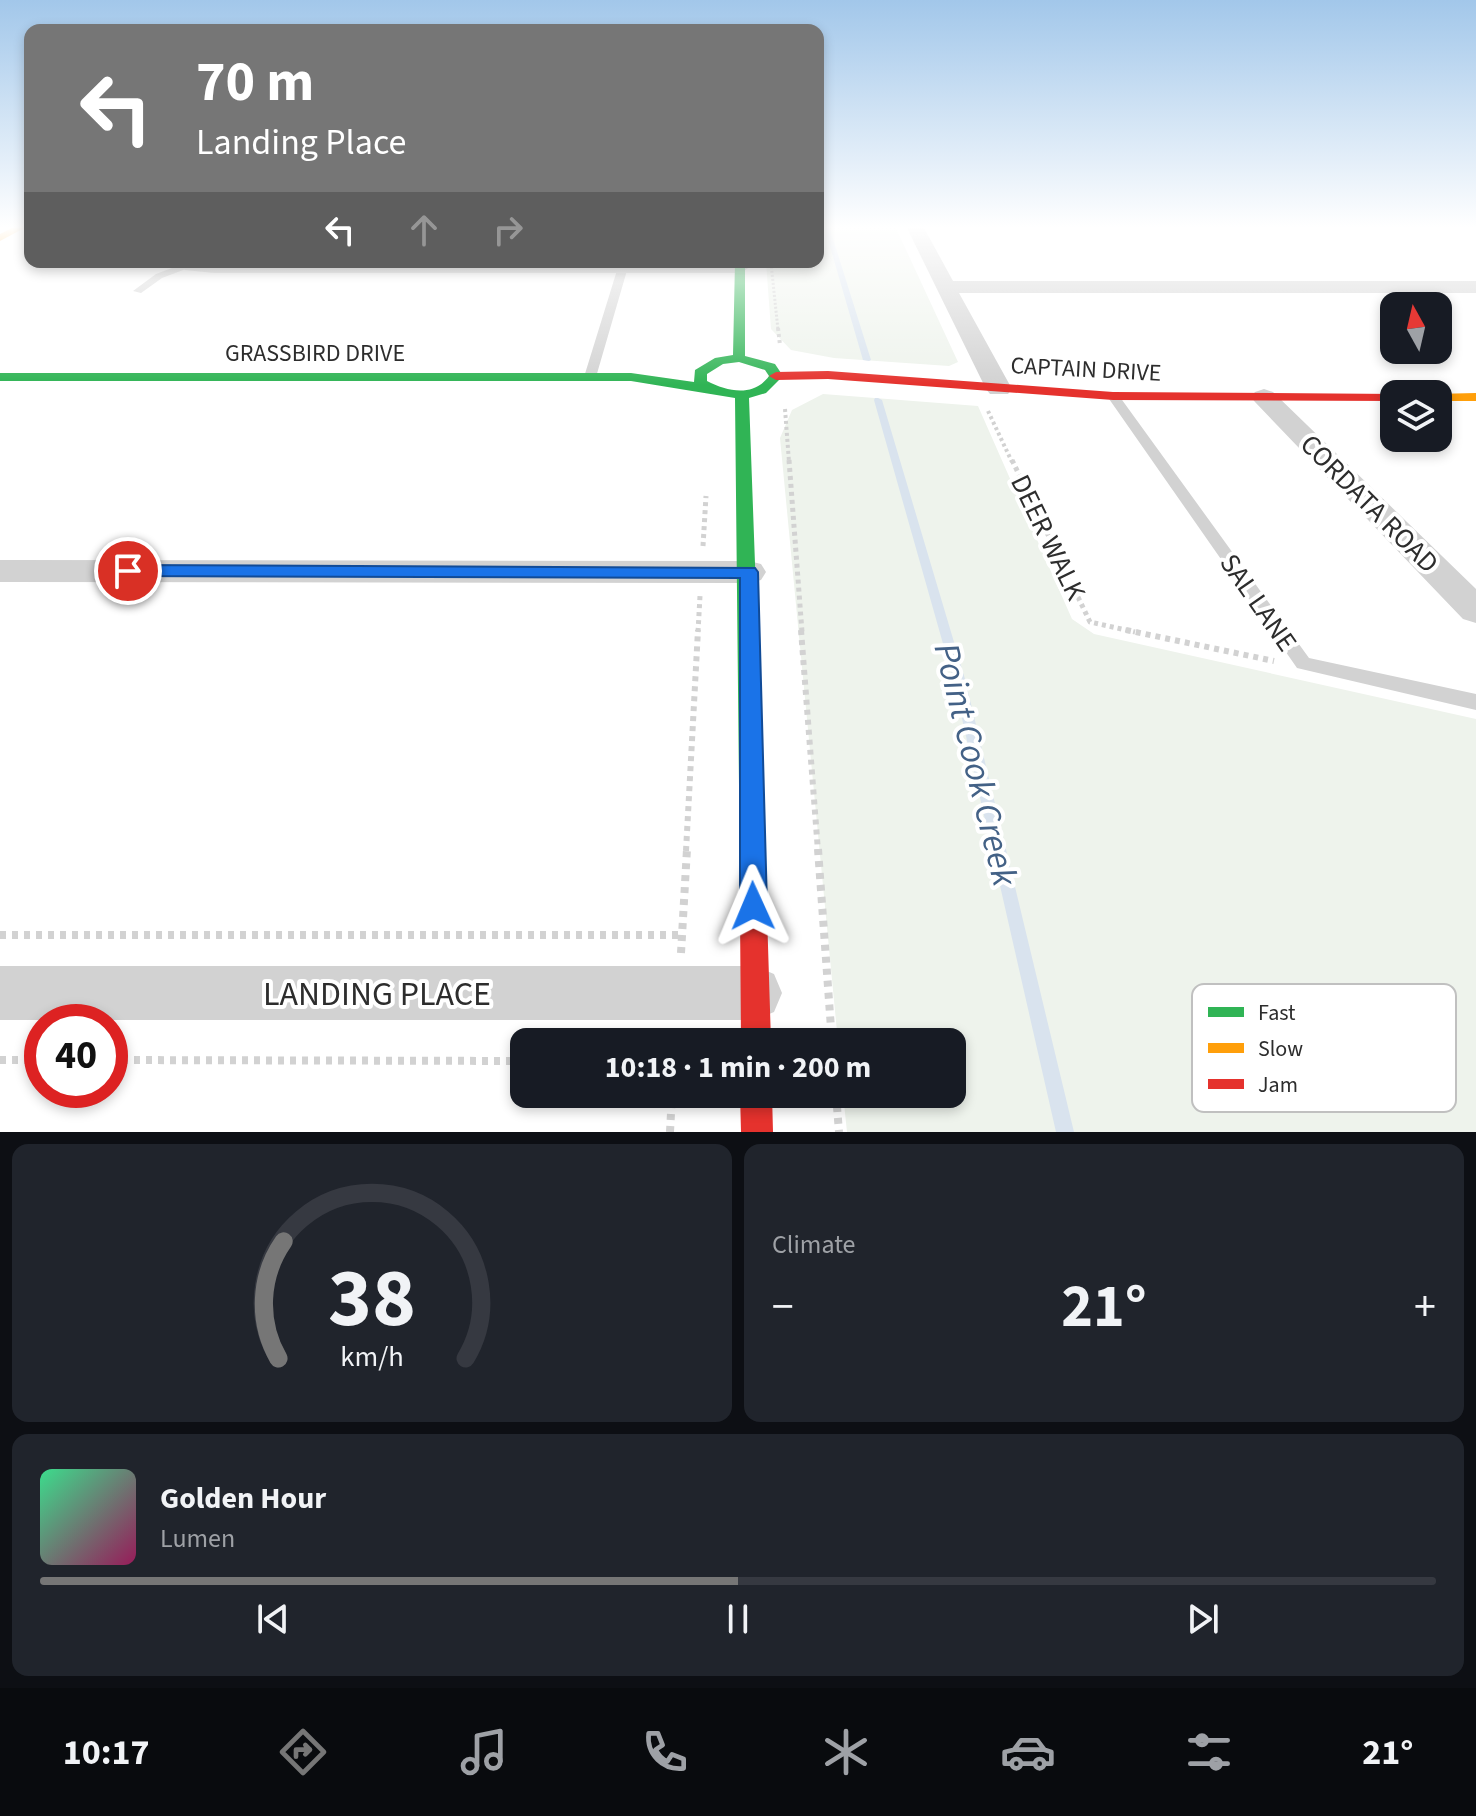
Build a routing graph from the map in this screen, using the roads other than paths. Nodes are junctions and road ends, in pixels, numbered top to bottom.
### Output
1 (157, 279) edge
2 (619, 279) edge
3 (740, 279) edge
4 (943, 279) edge
5 (948, 287) junction
6 (1476, 287) edge
7 (138, 291) dead end
8 (739, 358) junction
9 (704, 368) junction
10 (776, 376) junction
11 (0, 377) edge
12 (590, 377) junction
13 (631, 377) junction
14 (706, 388) junction
15 (988, 388) junction
16 (741, 395) junction
17 (1113, 396) junction
18 (1264, 397) junction
19 (1380, 397) edge
20 (1452, 397) edge
21 (1476, 397) edge
22 (0, 571) edge
23 (749, 572) junction
24 (1476, 610) edge
25 (1476, 702) edge
26 (0, 993) edge
27 (755, 1017) edge
28 (756, 1108) edge
29 (757, 1132) edge

1 - 7 lane
2 - 12 lane
3 - 8 street
4 - 5 street
5 - 6 street
5 - 15 street
8 - 9 street, GRASSBIRD DRIVE
8 - 10 street
9 - 13 street, GRASSBIRD DRIVE
9 - 14 street
10 - 15 street, CAPTAIN DRIVE
10 - 16 street
11 - 12 street, GRASSBIRD DRIVE
12 - 13 street, GRASSBIRD DRIVE
13 - 14 street, GRASSBIRD DRIVE
14 - 16 street, GRASSBIRD DRIVE
15 - 17 street, CAPTAIN DRIVE
16 - 23 street
17 - 18 street, CAPTAIN DRIVE
17 - 25 lane, SAL LANE
18 - 19 street, CAPTAIN DRIVE
18 - 24 street, CORDATA ROAD
20 - 21 street
22 - 23 street
23 - 27 street
26 - 27 street, LANDING PLACE
28 - 29 street

